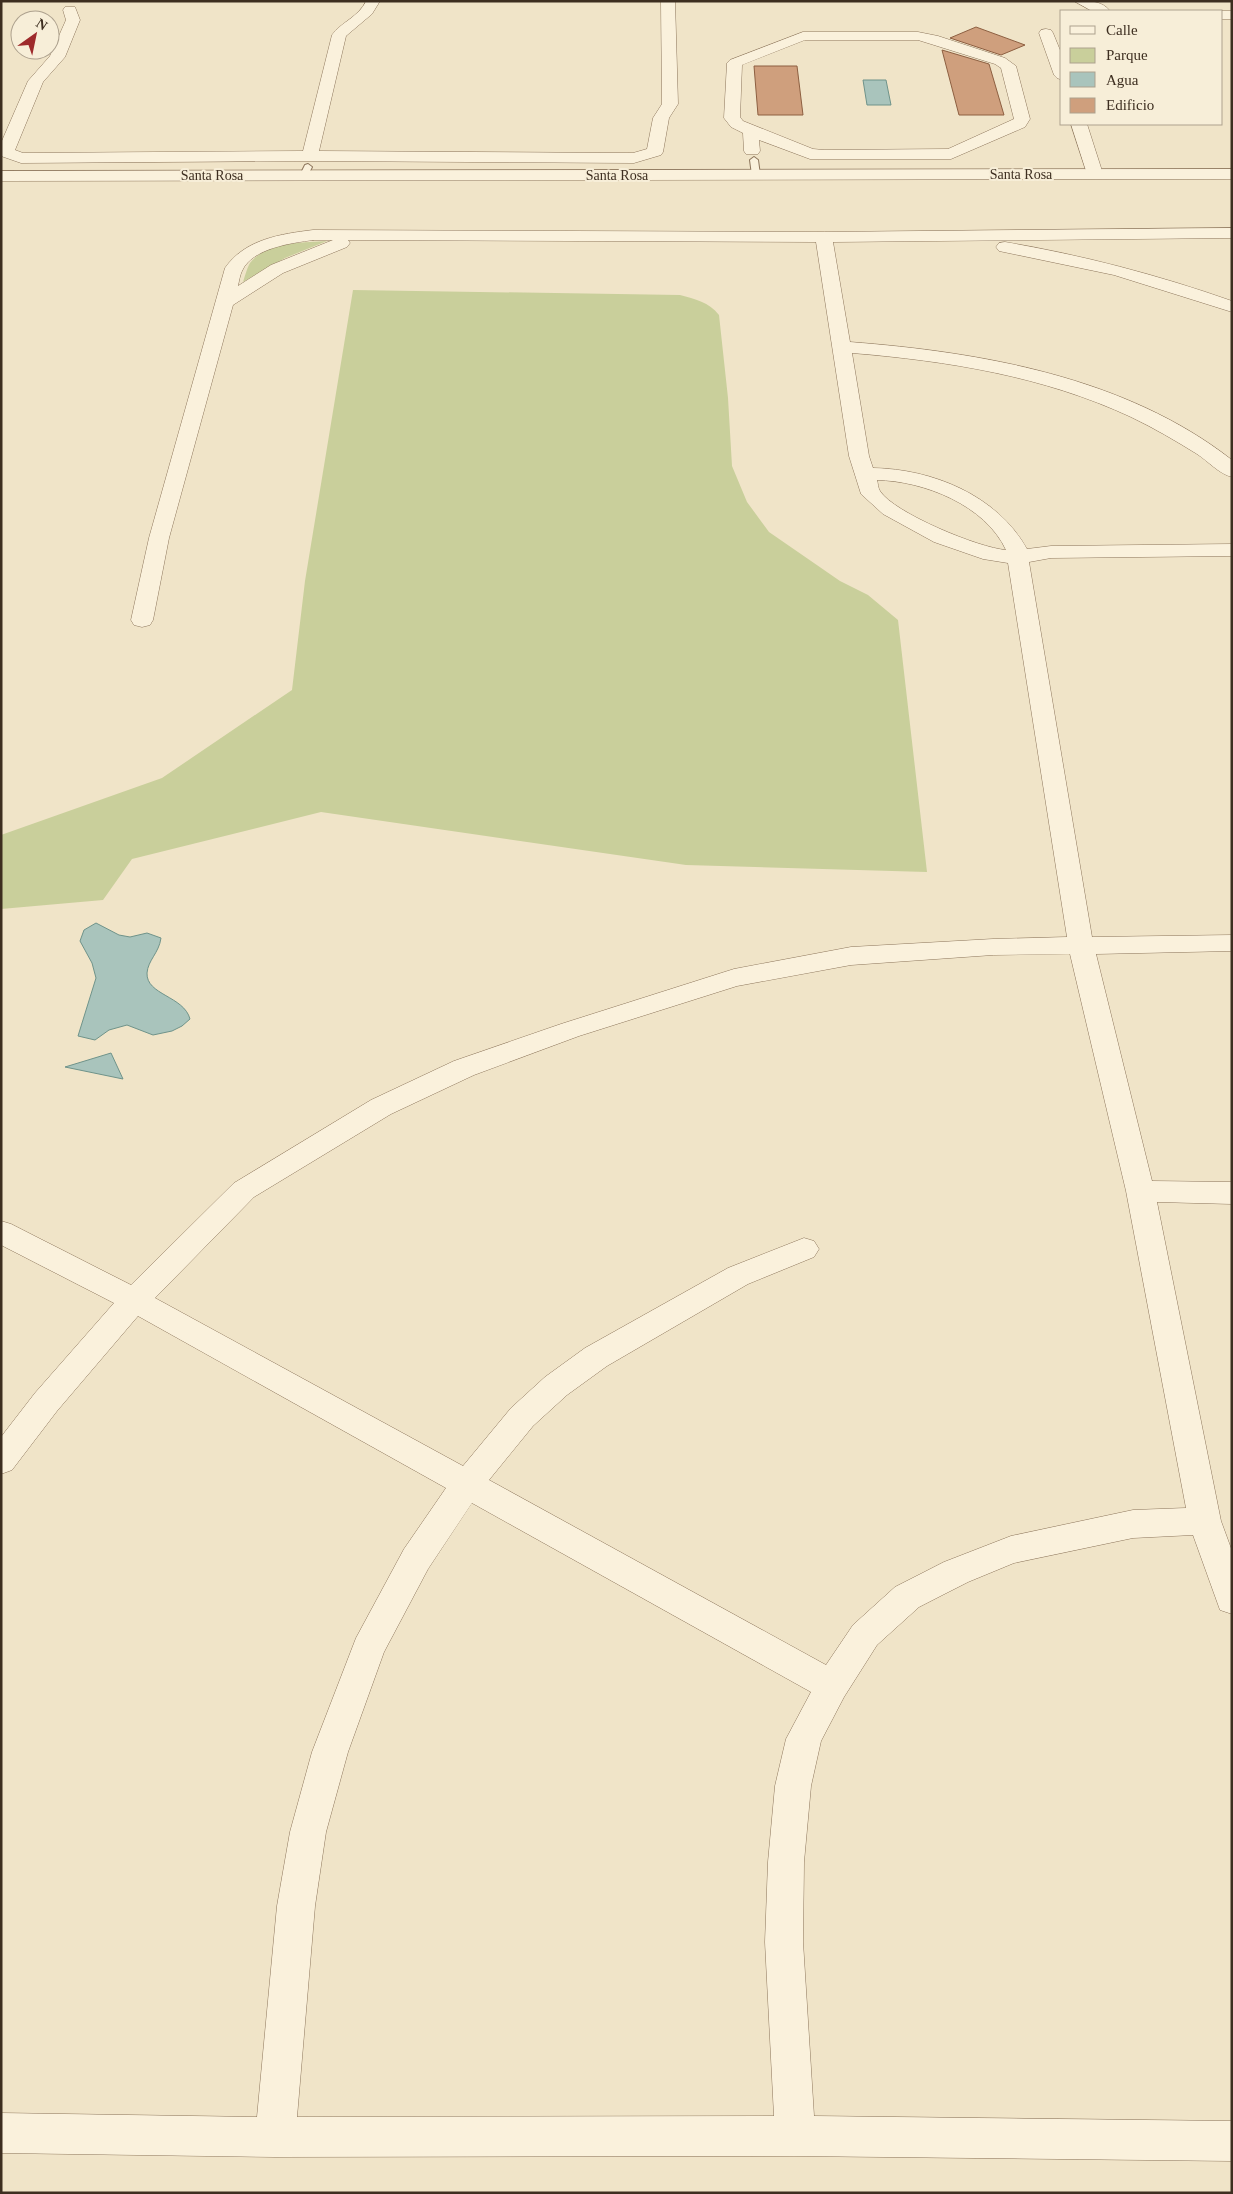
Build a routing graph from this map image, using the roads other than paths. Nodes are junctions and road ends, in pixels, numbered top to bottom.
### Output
1 (355, 1) edge
2 (373, 1) edge
3 (668, 1) edge
4 (1081, 1) edge
5 (73, 6) edge
6 (1101, 10) edge
7 (60, 20) edge
8 (350, 24) junction
9 (1046, 33) dead end
10 (33, 60) edge
11 (1060, 70) edge
12 (39, 76) junction
13 (1079, 125) edge
14 (751, 131) junction
15 (754, 162) junction
16 (307, 166) junction
17 (1095, 174) junction
18 (1232, 174) edge
19 (1, 176) edge
20 (1232, 233) edge
21 (368, 236) junction
22 (824, 237) junction
23 (927, 237) junction
24 (225, 302) junction
25 (1232, 308) edge
26 (842, 347) junction
27 (1232, 471) edge
28 (864, 474) junction
29 (1232, 550) edge
30 (1017, 557) junction
31 (142, 620) dead end
32 (1232, 943) edge
33 (1081, 945) junction
34 (1140, 1191) junction
35 (1232, 1193) edge
36 (1, 1232) edge
37 (804, 1249) dead end
38 (134, 1300) junction
39 (1, 1461) edge
40 (466, 1485) junction
41 (1205, 1521) junction
42 (1232, 1600) edge
43 (832, 1686) junction
44 (1, 2133) edge
45 (275, 2136) junction
46 (795, 2136) junction
47 (1232, 2141) edge

1 - 8 street
2 - 8 street
3 - 16 street
4 - 6 street
5 - 7 street
5 - 12 street
8 - 16 street
9 - 11 street
10 - 12 street
12 - 16 street
13 - 17 street
14 - 14 street
14 - 15 street
15 - 16 street, Santa Rosa
15 - 17 street, Santa Rosa
16 - 19 street, Santa Rosa
17 - 18 street, Santa Rosa
20 - 23 street
21 - 22 street
21 - 24 street
21 - 24 street
22 - 23 street
22 - 26 street
23 - 25 street
24 - 31 street
26 - 27 street
26 - 28 street
28 - 30 street
28 - 30 street
29 - 30 street
30 - 33 street
32 - 33 street
33 - 34 street
33 - 38 street
34 - 35 street
34 - 41 street
36 - 38 street
37 - 40 street
38 - 39 street
38 - 40 street
40 - 43 street
40 - 45 street
41 - 42 street
41 - 43 street
43 - 46 street
44 - 45 street
45 - 46 street
46 - 47 street

